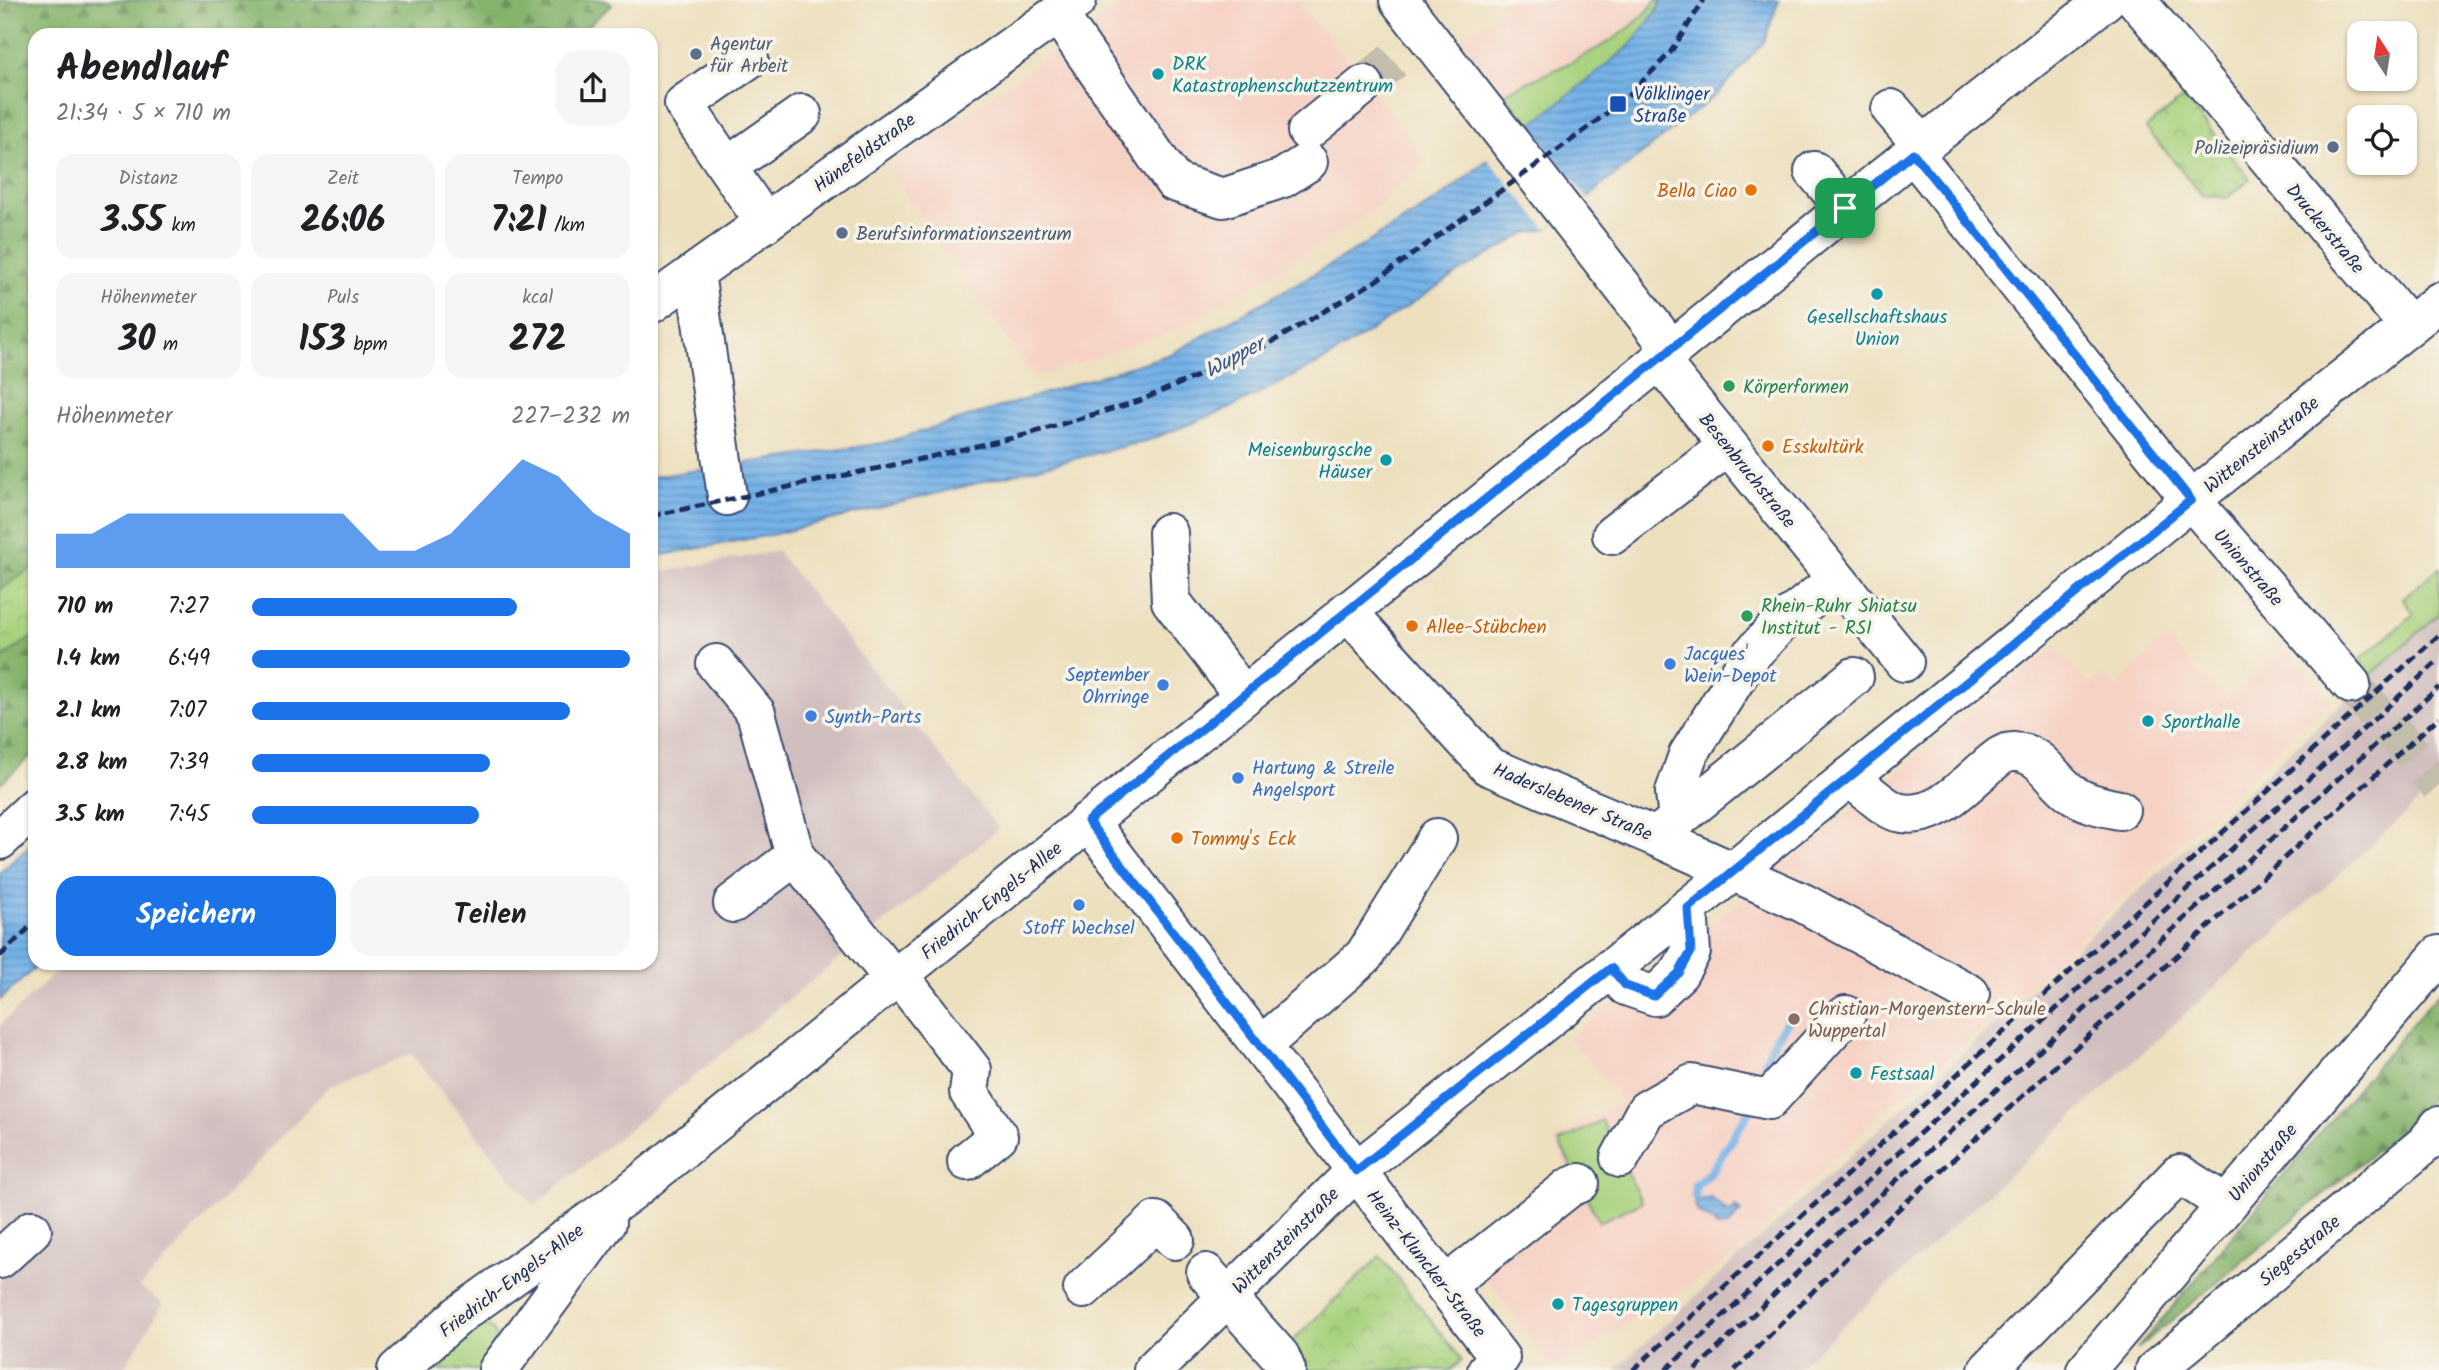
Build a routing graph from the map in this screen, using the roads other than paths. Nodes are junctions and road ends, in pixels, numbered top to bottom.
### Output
1 (1399, 0) edge
2 (2106, 0) edge
3 (2136, 0) edge
4 (1066, 5) edge
5 (749, 59) dead end
6 (1364, 85) tunnel mouth
7 (1891, 109) dead end
8 (802, 114) dead end
9 (1918, 149) junction
10 (727, 167) junction
11 (1814, 171) dead end
12 (1845, 208) junction
13 (765, 223) junction
14 (695, 273) junction
15 (658, 299) edge
16 (2439, 302) edge
17 (2409, 326) junction
18 (1666, 355) junction
19 (1728, 446) junction
20 (727, 496) dead end
21 (2191, 500) junction
22 (1168, 533) dead end
23 (1612, 535) dead end
24 (1836, 580) junction
25 (1348, 611) junction
26 (1904, 662) dead end
27 (716, 664) dead end
28 (1854, 677) dead end
29 (2351, 684) tunnel mouth
30 (1243, 695) junction
31 (1849, 777) junction
32 (2120, 810) dead end
33 (28, 814) edge
34 (1088, 821) junction
35 (1667, 828) junction
36 (1437, 838) dead end
37 (0, 840) edge
38 (795, 856) junction
39 (1733, 871) junction
40 (733, 903) dead end
41 (2439, 955) edge
42 (896, 976) junction
43 (1970, 994) dead end
44 (1846, 1015) dead end
45 (1261, 1046) junction
46 (2435, 1139) edge
47 (1620, 1158) dead end
48 (967, 1161) dead end
49 (1356, 1171) junction
50 (1580, 1183) dead end
51 (628, 1194) junction
52 (2226, 1204) junction
53 (32, 1230) dead end
54 (1175, 1240) dead end
55 (0, 1259) edge
56 (1217, 1285) junction
57 (1445, 1286) junction
58 (1083, 1289) dead end
59 (460, 1314) junction
60 (504, 1362) edge
61 (2106, 1363) edge
62 (397, 1370) edge
63 (1153, 1370) edge
64 (1286, 1370) edge
65 (1487, 1370) edge
66 (1988, 1370) edge
67 (2155, 1370) edge

1 - 18 street
2 - 9 street, Friedrich-Engels-Allee
3 - 17 street, Druckerstraße
4 - 6 street
4 - 13 street, Hünefeldstraße
5 - 10 street
7 - 9 street, Unionstraße
8 - 10 street
9 - 12 street, Friedrich-Engels-Allee
9 - 21 street, Unionstraße
10 - 13 street
11 - 12 street
12 - 18 street, Friedrich-Engels-Allee
13 - 14 street, Hünefeldstraße
14 - 15 street, Hünefeldstraße
14 - 20 street
16 - 17 street, Wittensteinstraße
17 - 21 street, Wittensteinstraße
18 - 19 street, Besenbruchstraße
18 - 25 street, Friedrich-Engels-Allee
19 - 23 street
19 - 24 street, Besenbruchstraße
21 - 29 street, Unionstraße
21 - 31 street, Wittensteinstraße
22 - 30 street
24 - 26 street, Besenbruchstraße
24 - 35 street
25 - 30 street, Friedrich-Engels-Allee
25 - 35 street, Haderslebener Straße
27 - 38 street
28 - 35 street
30 - 34 street, Friedrich-Engels-Allee
31 - 32 street
31 - 39 street, Wittensteinstraße
33 - 37 street
34 - 42 street, Friedrich-Engels-Allee
34 - 45 street, Heinz-Kluncker-Straße
35 - 39 street, Haderslebener Straße
36 - 45 street
38 - 40 street
38 - 42 street
39 - 43 street, Haderslebener Straße
39 - 49 street, Wittensteinstraße
41 - 52 street, Unionstraße
42 - 48 street
42 - 51 street, Friedrich-Engels-Allee
44 - 47 street
45 - 49 street, Heinz-Kluncker-Straße
46 - 67 street, Siegesstraße
49 - 56 street, Wittensteinstraße
49 - 57 street, Heinz-Kluncker-Straße
50 - 57 street
51 - 59 street, Friedrich-Engels-Allee
51 - 60 street, Friedrich-Engels-Allee
52 - 61 street, Unionstraße
52 - 66 street
53 - 55 street
54 - 58 street
56 - 63 street, Wittensteinstraße
56 - 64 street
57 - 65 street, Heinz-Kluncker-Straße
59 - 60 street
59 - 62 street, Friedrich-Engels-Allee

